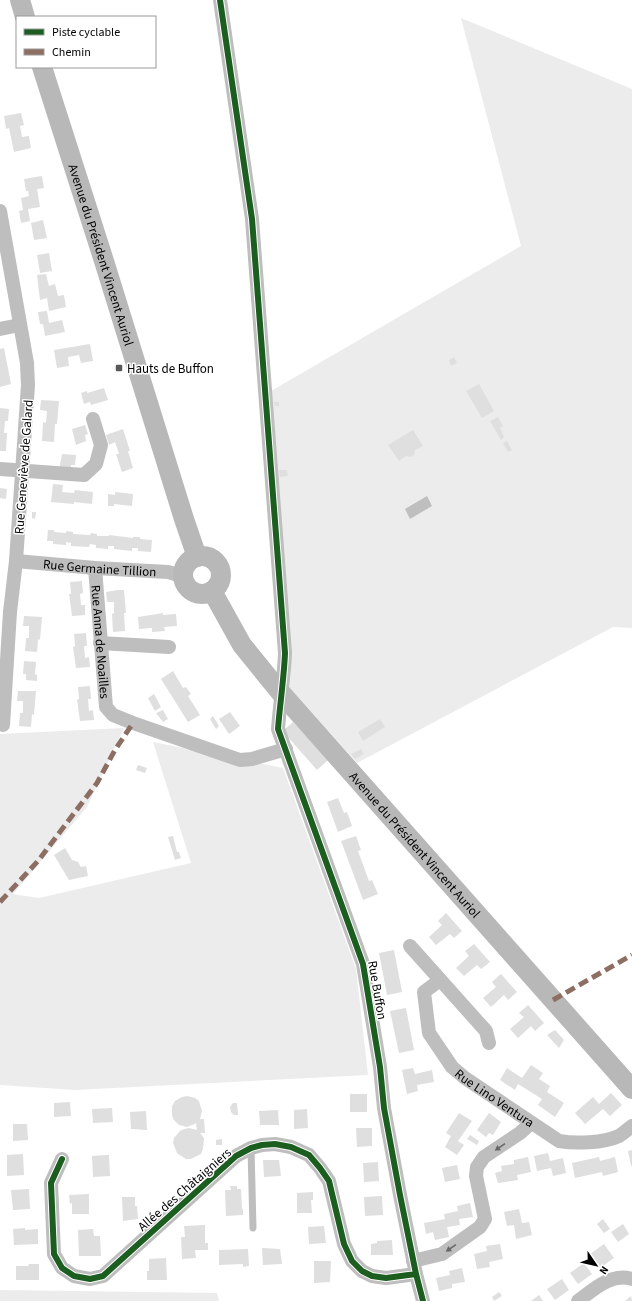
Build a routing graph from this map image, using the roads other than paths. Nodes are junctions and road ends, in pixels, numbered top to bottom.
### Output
1 (20, 0) edge
2 (220, 0) edge
3 (25, 16) edge
4 (42, 68) edge
5 (0, 211) edge
6 (20, 326) junction
7 (0, 330) edge
8 (93, 419) dead end
9 (0, 469) edge
10 (23, 471) junction
11 (197, 556) junction
12 (16, 561) junction
13 (95, 568) junction
14 (182, 576) junction
15 (212, 591) junction
16 (5, 612) edge
17 (100, 643) junction
18 (169, 647) dead end
19 (2, 690) edge
20 (281, 693) junction
21 (3, 725) dead end
22 (286, 749) junction
23 (410, 946) dead end
24 (440, 980) junction
25 (489, 1043) dead end
26 (632, 1089) edge
27 (531, 1123) junction
28 (632, 1126) edge
29 (251, 1148) junction
30 (62, 1159) dead end
31 (253, 1228) dead end
32 (413, 1261) junction
33 (416, 1274) junction
34 (632, 1279) edge
35 (423, 1301) edge
36 (578, 1301) edge

1 - 3 main road
2 - 20 street, Rue Buffon
4 - 11 main road, Avenue du Président Vincent Auriol
5 - 6 street, Rue Geneviève de Galard
6 - 7 street
6 - 10 street, Rue Geneviève de Galard
8 - 10 street
9 - 10 street
10 - 12 street, Rue Geneviève de Galard
11 - 14 main road
11 - 15 main road
12 - 13 street, Rue Germaine Tillion
12 - 16 street, Rue Geneviève de Galard
13 - 14 street, Rue Germaine Tillion
13 - 17 street, Rue Anna de Noailles
14 - 15 main road
15 - 20 main road, Avenue du Président Vincent Auriol
16 - 19 street, Rue Geneviève de Galard
17 - 18 street
17 - 22 street, Rue Anna de Noailles
19 - 21 street, Rue Geneviève de Galard
20 - 22 street, Rue Buffon
20 - 26 main road, Avenue du Président Vincent Auriol
22 - 32 street, Rue Buffon
23 - 24 street
24 - 25 street
24 - 27 street, Rue Lino Ventura
27 - 28 street, Rue Lino Ventura
27 -> 32 street
29 - 30 street, Allée des Châtaigniers
29 - 31 lane
29 - 33 street, Allée des Châtaigniers
32 - 33 street, Rue Buffon
33 - 35 street, Rue Buffon
34 - 36 street

